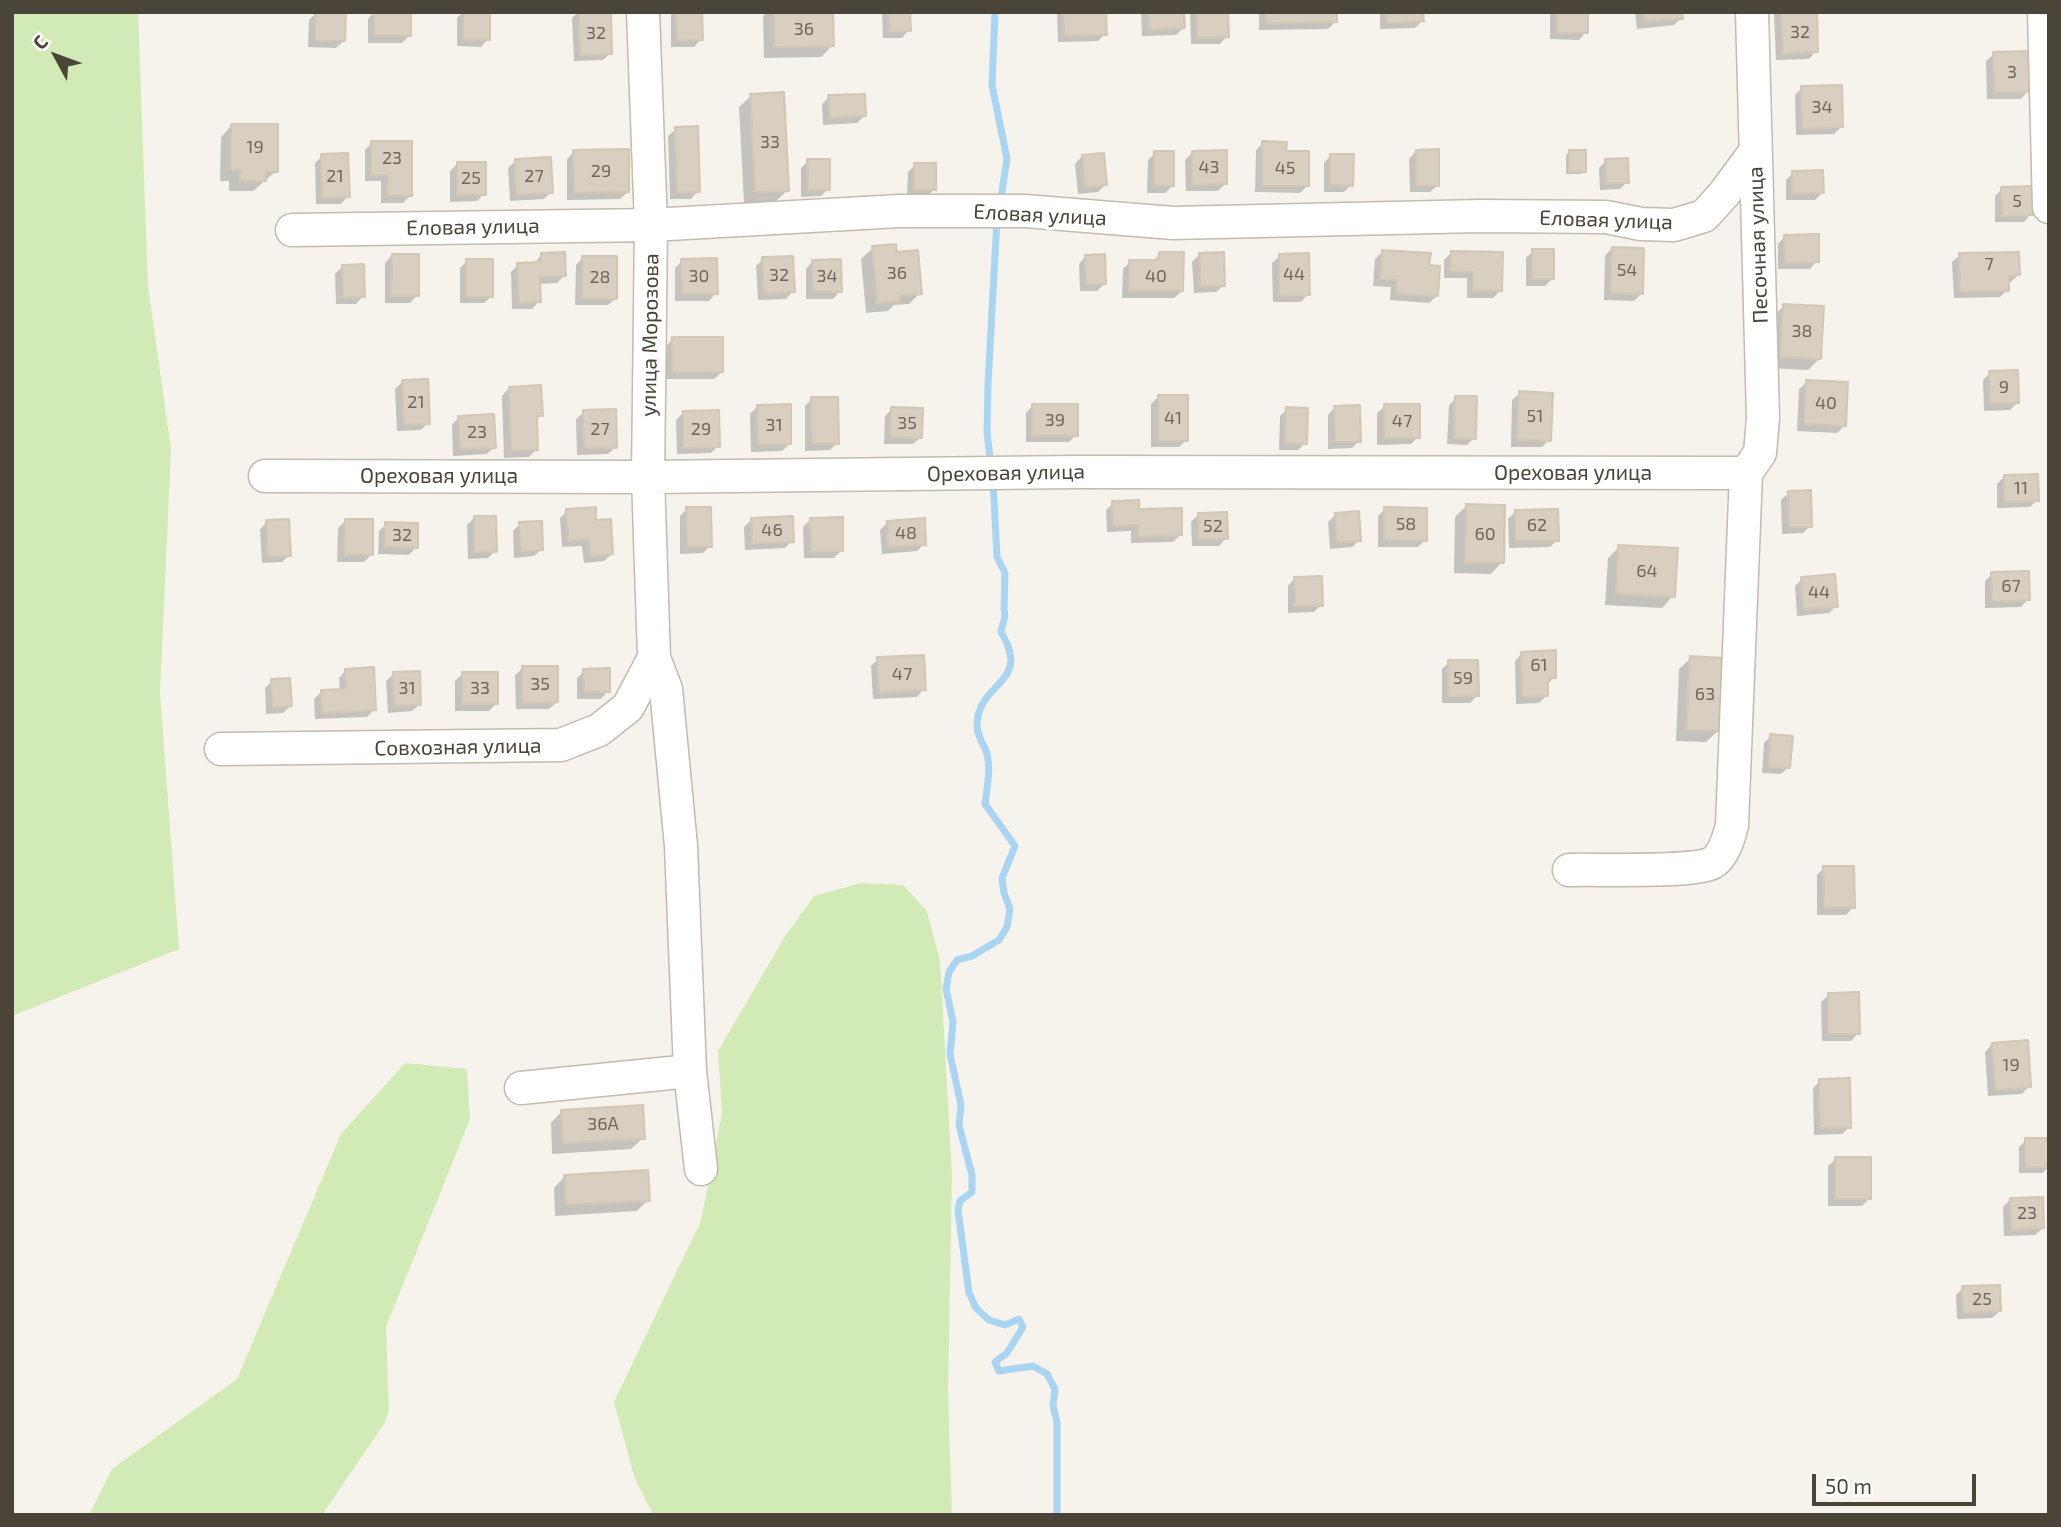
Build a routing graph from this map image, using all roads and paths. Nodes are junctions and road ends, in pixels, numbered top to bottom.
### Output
1 (643, 12) edge
2 (1752, 12) edge
3 (2044, 12) edge
4 (1755, 152) junction
5 (2049, 207) edge
6 (651, 225) junction
7 (292, 230) dead end
8 (1746, 473) junction
9 (265, 476) dead end
10 (648, 477) junction
11 (654, 658) junction
12 (221, 749) dead end
13 (1569, 870) dead end
14 (690, 1071) junction
15 (522, 1088) dead end
16 (701, 1169) dead end

1 - 6 street, улица Морозова
2 - 4 street, Песочная улица
3 - 5 street
4 - 6 street, Еловая улица
4 - 8 street, Песочная улица
6 - 7 street, Еловая улица
6 - 10 street, улица Морозова
8 - 10 street, Ореховая улица
8 - 13 street
9 - 10 street, Ореховая улица
10 - 11 street, улица Морозова
11 - 12 street, Совхозная улица
11 - 14 street
14 - 15 street
14 - 16 street

